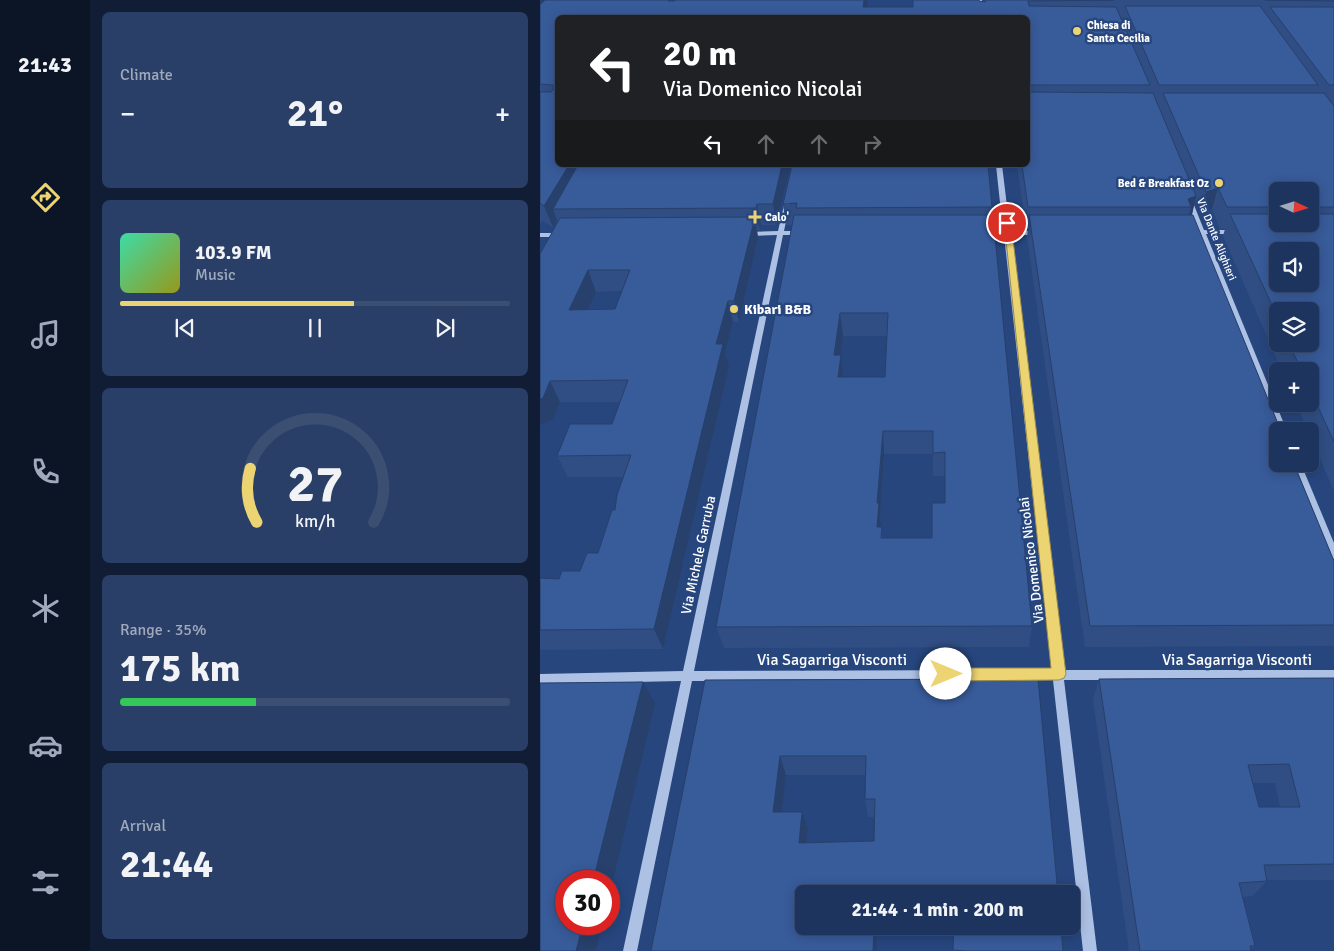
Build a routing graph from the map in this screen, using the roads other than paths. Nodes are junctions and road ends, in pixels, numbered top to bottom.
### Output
1 (980, 0) edge
2 (982, 15) edge
3 (999, 167) edge
4 (789, 191) edge
5 (1187, 196) edge
6 (558, 226) edge
7 (1177, 232) edge
8 (1202, 232) junction
9 (1246, 232) edge
10 (973, 233) edge
11 (1008, 233) junction
12 (1044, 233) edge
13 (566, 234) edge
14 (738, 234) edge
15 (781, 234) junction
16 (804, 234) edge
17 (540, 235) edge
18 (554, 235) junction
19 (549, 243) edge
20 (1279, 422) edge
21 (1300, 472) edge
22 (1334, 555) edge
23 (1059, 674) junction
24 (1334, 674) edge
25 (688, 676) junction
26 (540, 680) edge
27 (630, 951) edge
28 (1090, 951) edge

1 - 2 street
3 - 11 street, Via Domenico Nicolai
4 - 15 street, Via Michele Garruba
5 - 8 street, Via Dante Alighieri
6 - 18 street
7 - 8 street
8 - 9 street
8 - 20 street, Via Dante Alighieri
10 - 11 street
11 - 12 street
11 - 23 street, Via Domenico Nicolai
13 - 18 street
14 - 15 street
15 - 16 street
15 - 25 street, Via Michele Garruba
17 - 18 street
18 - 19 street
21 - 22 street
23 - 24 street, Via Sagarriga Visconti
23 - 25 street, Via Sagarriga Visconti
23 - 28 street, Via Domenico Nicolai
25 - 26 street, Via Sagarriga Visconti
25 - 27 street, Via Michele Garruba

